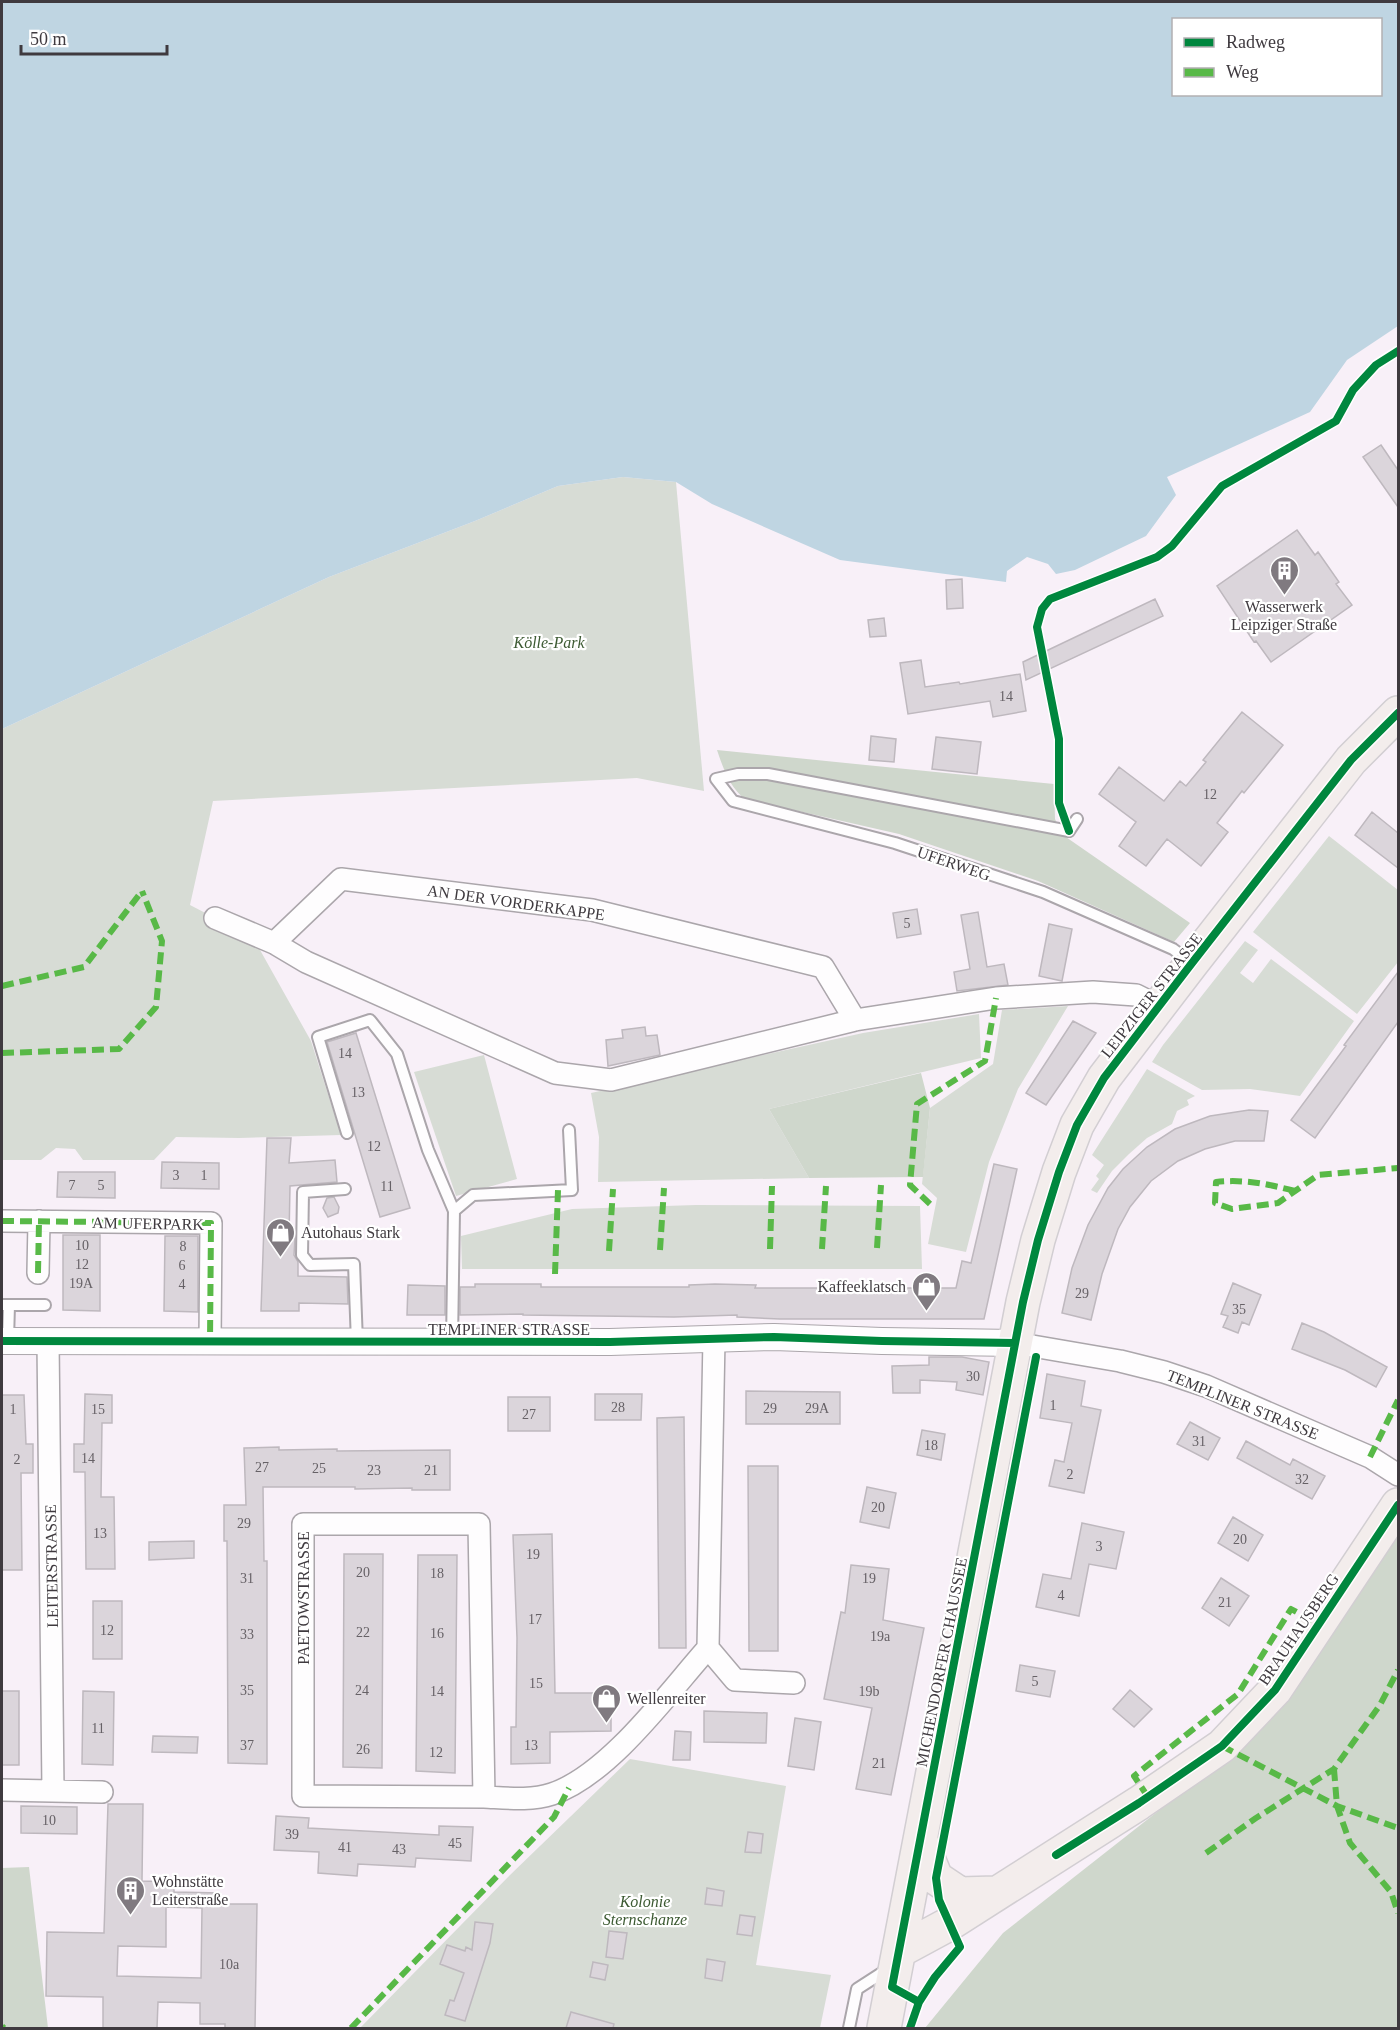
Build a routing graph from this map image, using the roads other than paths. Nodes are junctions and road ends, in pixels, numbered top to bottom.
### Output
1 (1398, 713) edge
2 (1077, 819) dead end
3 (214, 918) dead end
4 (274, 943) junction
5 (1192, 963) junction
6 (1158, 1006) junction
7 (855, 1020) junction
8 (569, 1130) dead end
9 (347, 1133) dead end
10 (345, 1189) dead end
11 (454, 1211) junction
12 (2, 1221) edge
13 (39, 1221) junction
14 (38, 1273) dead end
15 (5, 1305) edge
16 (45, 1305) dead end
17 (714, 1339) junction
18 (5, 1341) edge
19 (48, 1341) junction
20 (210, 1342) junction
21 (357, 1343) junction
22 (452, 1343) junction
23 (1015, 1343) junction
24 (1398, 1475) edge
25 (1398, 1505) edge
26 (708, 1648) junction
27 (794, 1683) dead end
28 (2, 1790) edge
29 (53, 1791) junction
30 (102, 1792) dead end
31 (484, 1797) junction
32 (921, 1841) junction
33 (996, 1893) junction
34 (898, 1958) junction
35 (849, 2028) edge
36 (884, 2028) edge

1 - 5 main road, LEIPZIGER STRASSE
2 - 5 lane, UFERWEG
3 - 4 street
4 - 7 street
4 - 7 street, AN DER VORDERKAPPE
5 - 6 main road, LEIPZIGER STRASSE
6 - 7 street
6 - 23 main road, LEIPZIGER STRASSE
8 - 11 lane
9 - 11 lane
10 - 21 lane
11 - 22 lane
12 - 13 street, AM UFERPARK
13 - 14 street
13 - 20 street, AM UFERPARK
15 - 16 lane
15 - 18 lane
17 - 22 street, TEMPLINER STRASSE
17 - 23 street, TEMPLINER STRASSE
17 - 26 street
18 - 19 street, TEMPLINER STRASSE
19 - 20 street, TEMPLINER STRASSE
19 - 29 street, LEITERSTRASSE
20 - 21 street, TEMPLINER STRASSE
21 - 22 street, TEMPLINER STRASSE
23 - 24 street, TEMPLINER STRASSE
23 - 32 main road, MICHENDORFER CHAUSSEE
25 - 33 main road, BRAUHAUSBERG
26 - 27 street
26 - 31 street, PAETOWSTRASSE
28 - 29 street
29 - 30 street
31 - 31 street, PAETOWSTRASSE
32 - 33 main road
32 - 34 main road, MICHENDORFER CHAUSSEE
33 - 34 main road, BRAUHAUSBERG
34 - 35 lane
34 - 36 main road, MICHENDORFER CHAUSSEE

